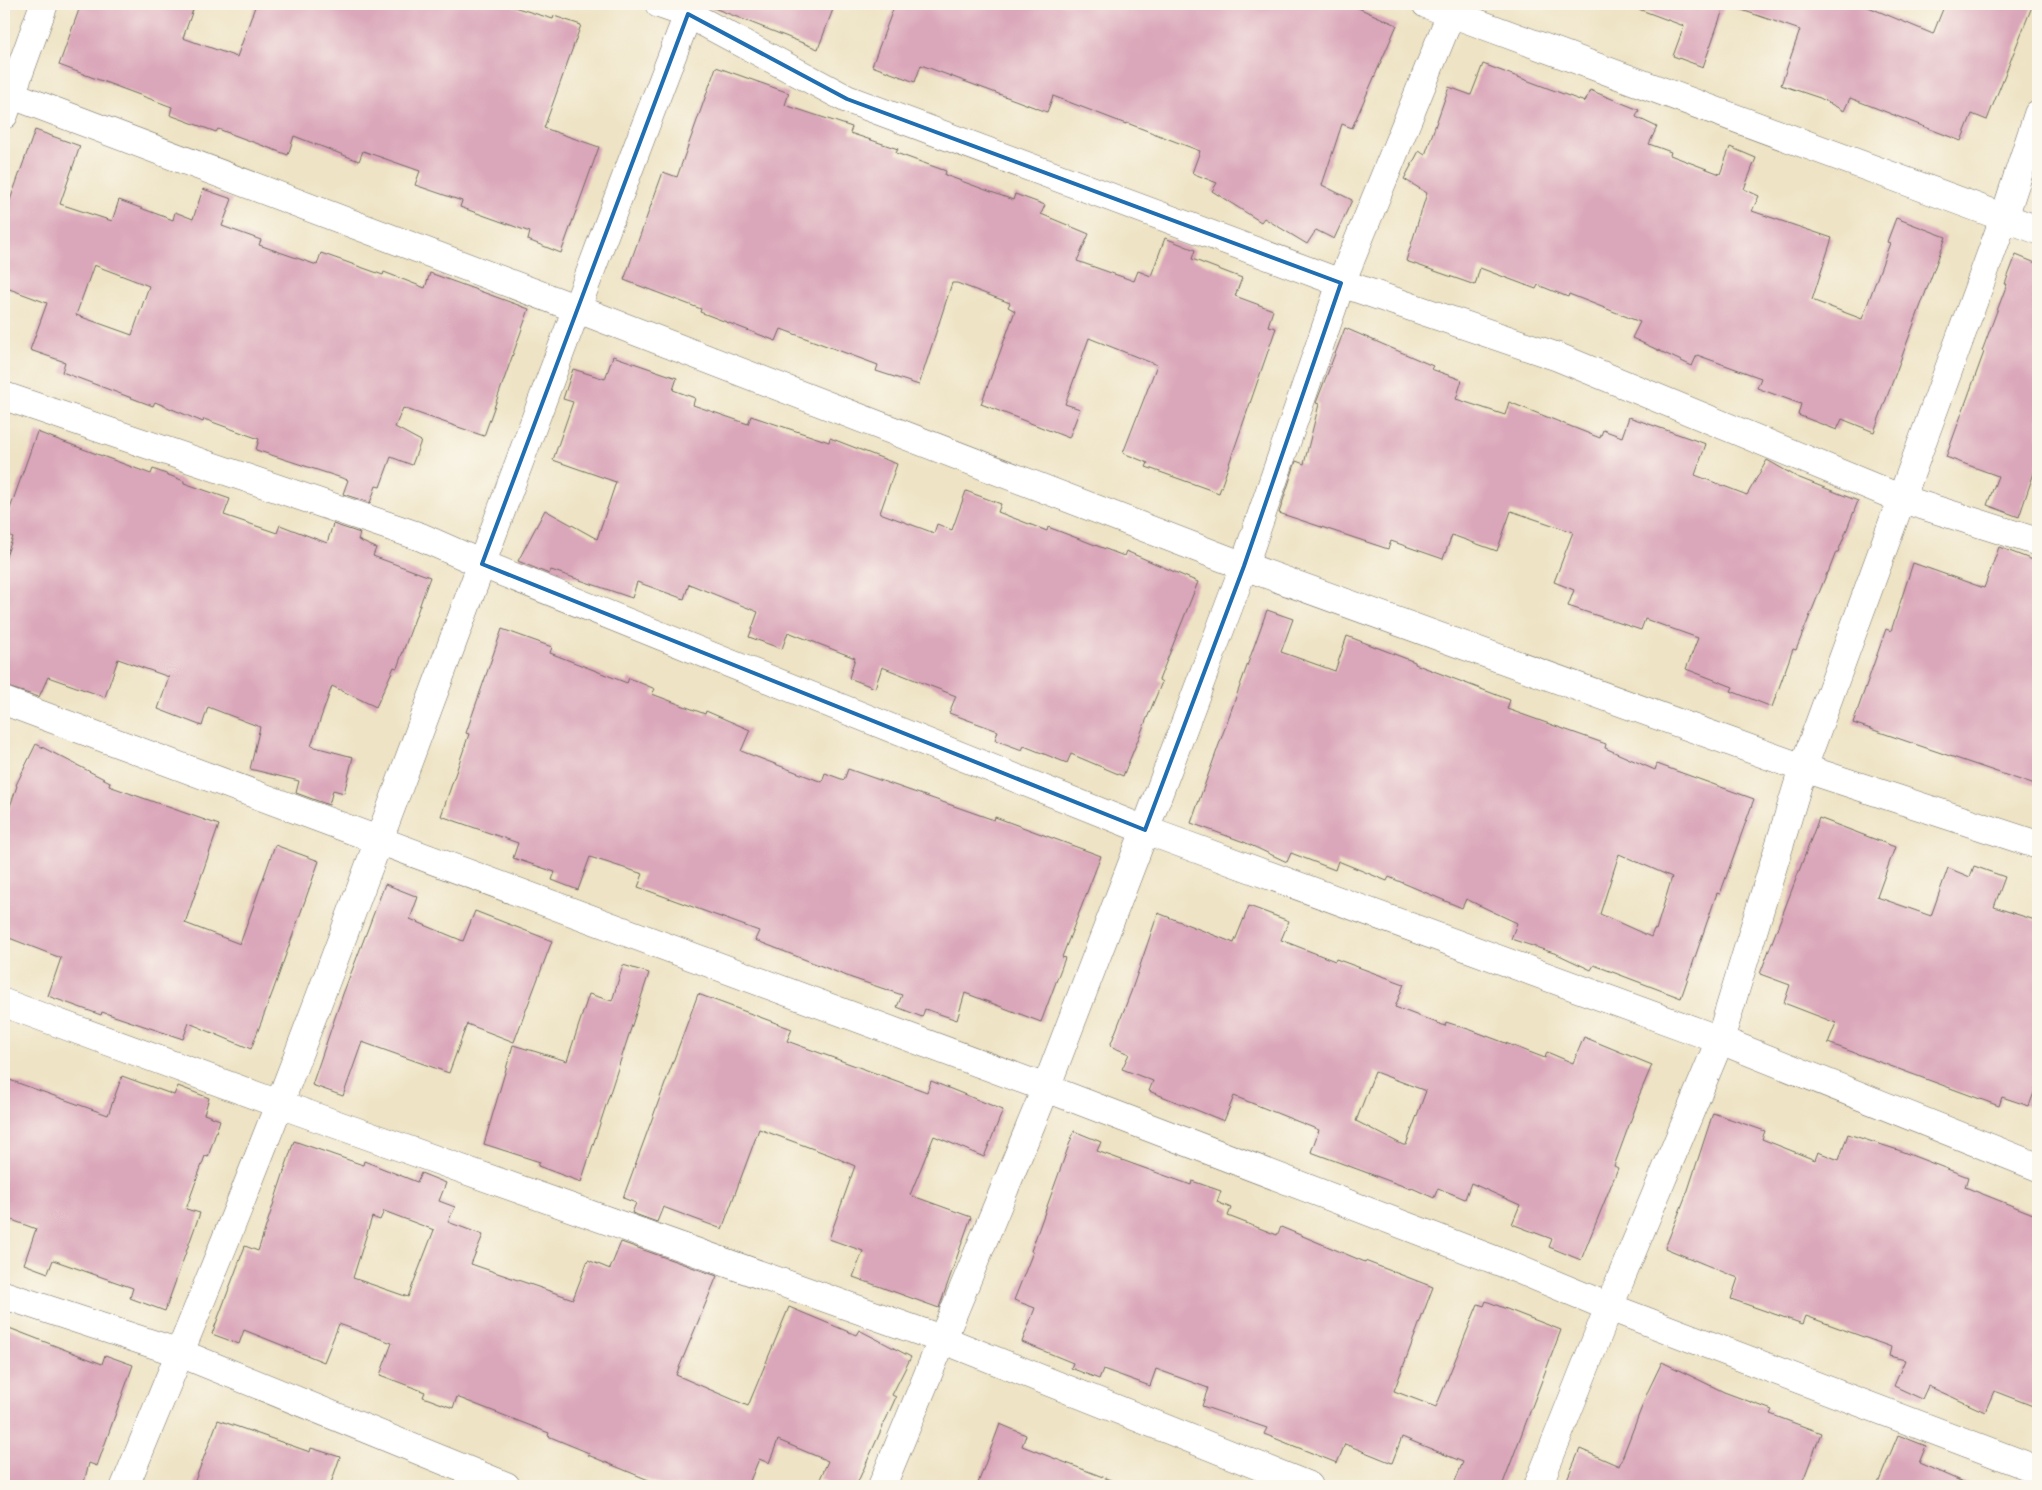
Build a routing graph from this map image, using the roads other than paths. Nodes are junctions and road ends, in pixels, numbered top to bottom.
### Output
1 (44, 4) edge
2 (659, 4) edge
3 (1426, 4) edge
4 (1454, 8) edge
5 (690, 9) edge
6 (6, 101) edge
7 (2038, 114) edge
8 (2004, 218) junction
9 (2038, 230) edge
10 (1340, 283) junction
11 (575, 308) junction
12 (4, 396) edge
13 (1902, 499) junction
14 (2038, 542) edge
15 (482, 564) junction
16 (1244, 566) junction
17 (4, 701) edge
18 (1803, 768) junction
19 (1145, 830) junction
20 (378, 841) junction
21 (2038, 845) edge
22 (4, 1003) edge
23 (1720, 1040) junction
24 (1046, 1088) junction
25 (279, 1104) junction
26 (2038, 1167) edge
27 (4, 1295) edge
28 (1609, 1307) junction
29 (944, 1340) junction
30 (180, 1353) junction
31 (2038, 1470) edge
32 (125, 1486) edge
33 (506, 1486) edge
34 (882, 1486) edge
35 (1309, 1486) edge
36 (1538, 1486) edge

1 - 6 street
2 - 5 street
3 - 4 street
4 - 8 street
4 - 10 street
5 - 10 street
5 - 11 street
6 - 11 street
7 - 8 street
8 - 9 street
8 - 13 street
10 - 13 street
10 - 16 street
11 - 15 street
11 - 16 street
12 - 15 street
13 - 14 street
13 - 18 street
15 - 19 street
15 - 20 street
16 - 18 street
16 - 19 street
17 - 20 street
18 - 21 street
18 - 23 street
19 - 23 street
19 - 24 street
20 - 24 street
20 - 25 street
22 - 25 street
23 - 26 street
23 - 28 street
24 - 28 street
24 - 29 street
25 - 29 street
25 - 30 street
27 - 30 street
28 - 31 street
28 - 36 street
29 - 34 street
29 - 35 street
30 - 32 street
30 - 33 street

